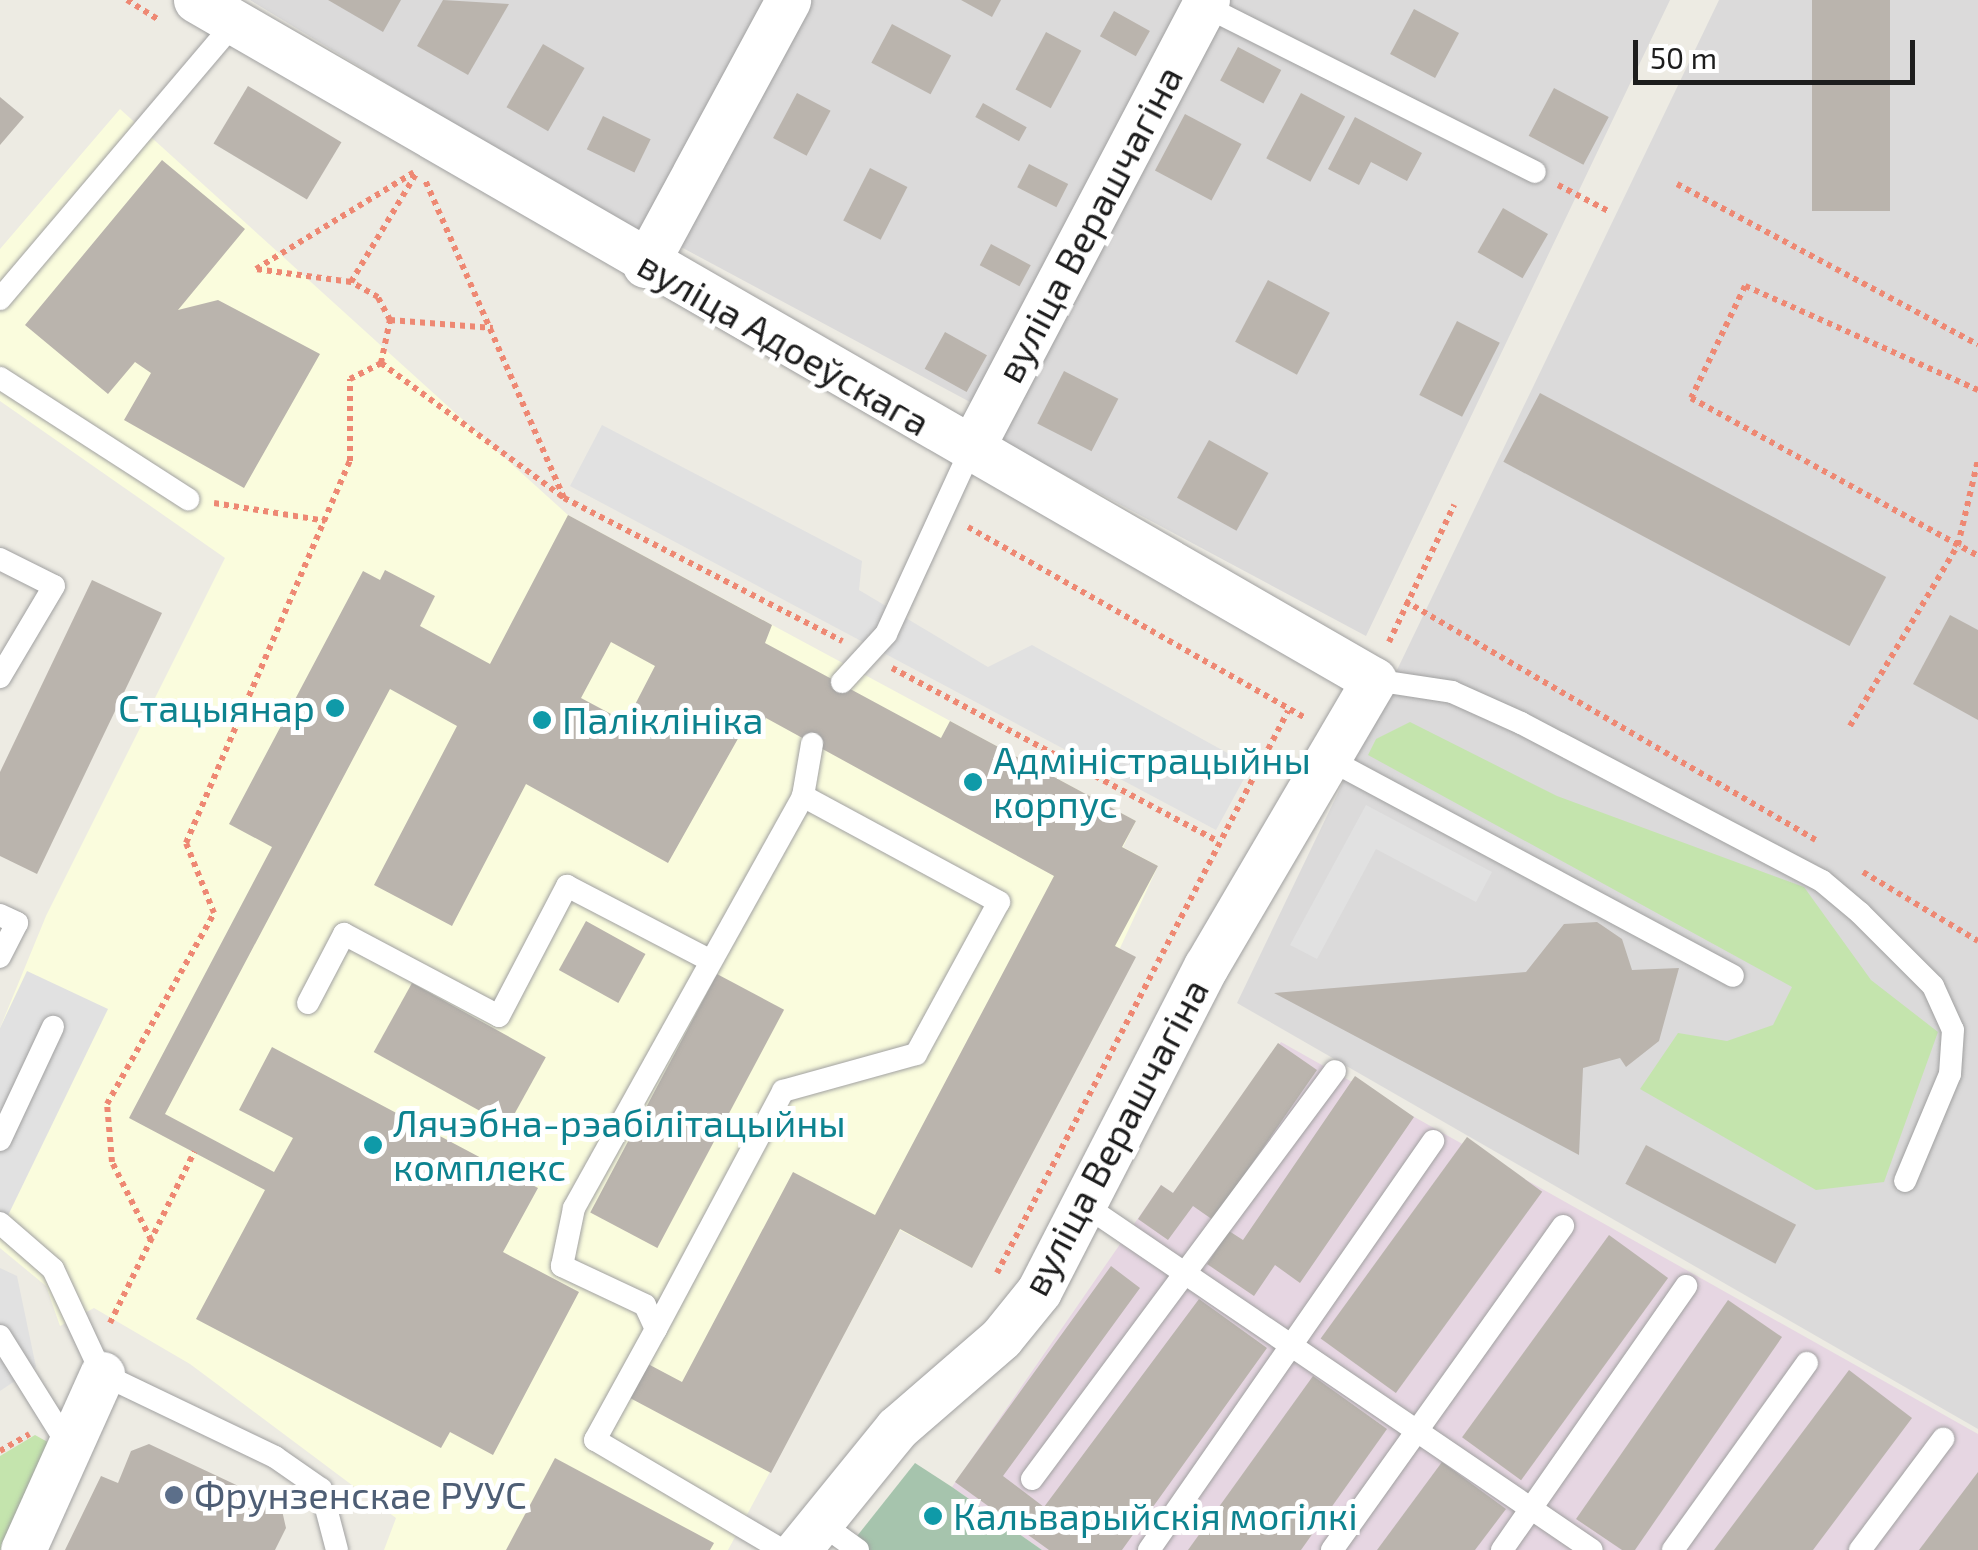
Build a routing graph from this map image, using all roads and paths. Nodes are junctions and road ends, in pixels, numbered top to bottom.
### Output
1 (196, 0) edge
2 (788, 0) edge
3 (1201, 2) edge
4 (234, 23) junction
5 (420, 168) junction
6 (1535, 172) joint
7 (1677, 184) dead end
8 (1610, 212) dead end
9 (646, 265) junction
10 (351, 282) junction
11 (0, 299) edge
12 (390, 320) junction
13 (492, 328) junction
14 (1978, 344) edge
15 (380, 363) junction
16 (0, 378) edge
17 (1978, 390) edge
18 (970, 449) junction
19 (1978, 460) edge
20 (188, 499) joint
21 (1454, 505) dead end
22 (941, 512) junction
23 (326, 520) junction
24 (1958, 545) junction
25 (1978, 556) edge
26 (0, 559) edge
27 (1404, 601) junction
28 (0, 677) edge
29 (1374, 680) junction
30 (842, 682) dead end
31 (1288, 711) junction
32 (1850, 726) dead end
33 (812, 744) dead end
34 (1330, 745) junction
35 (802, 796) junction
36 (1831, 851) dead end
37 (1846, 860) dead end
38 (0, 915) edge
39 (1978, 941) edge
40 (0, 957) edge
41 (710, 961) junction
42 (1732, 976) dead end
43 (308, 1003) dead end
44 (53, 1027) dead end
45 (1335, 1072) dead end
46 (0, 1140) edge
47 (1434, 1141) dead end
48 (194, 1152) dead end
49 (1904, 1182) dead end
50 (1083, 1204) junction
51 (0, 1224) edge
52 (1563, 1226) dead end
53 (150, 1240) junction
54 (1188, 1271) junction
55 (1686, 1286) dead end
56 (987, 1293) dead end
57 (656, 1329) junction
58 (0, 1336) edge
59 (1291, 1343) junction
60 (94, 1358) junction
61 (1807, 1363) dead end
62 (1418, 1430) junction
63 (1944, 1439) dead end
64 (68, 1445) junction
65 (1032, 1479) dead end
66 (1532, 1509) junction
67 (809, 1536) edge
68 (22, 1550) edge
69 (337, 1550) edge
70 (782, 1550) edge
71 (858, 1550) edge
72 (1149, 1550) edge
73 (1332, 1550) edge
74 (1502, 1550) edge
75 (1592, 1550) edge
76 (1673, 1550) edge
77 (1860, 1550) edge

1 - 4 street, вуліца Адоеўскага
2 - 9 street
3 - 6 lane
3 - 18 street, вуліца Верашчагіна
4 - 9 street, вуліца Адоеўскага
4 - 11 lane
5 - 10 path
5 - 10 path
5 - 13 path
6 - 8 path
7 - 14 path
9 - 18 street, вуліца Адоеўскага
10 - 12 path
12 - 13 path
12 - 15 path
13 - 15 path
15 - 23 path
16 - 20 lane
17 - 24 path
18 - 22 lane
18 - 29 street, вуліца Адоеўскага
19 - 24 path
20 - 23 path
21 - 27 path
22 - 30 lane
22 - 31 path
23 - 53 path
24 - 25 path
24 - 32 path
26 - 28 lane
27 - 29 path
27 - 36 path
29 - 34 street, вуліца Верашчагіна
29 - 49 lane
31 - 34 path
31 - 56 path
33 - 35 lane
34 - 42 lane
34 - 50 street, вуліца Верашчагіна
35 - 41 lane
35 - 57 lane
37 - 39 path
38 - 40 lane
41 - 43 lane
41 - 57 lane
44 - 46 lane
45 - 54 lane
47 - 59 lane
48 - 53 path
50 - 54 lane
50 - 67 street, вуліца Верашчагіна
51 - 60 lane
52 - 62 lane
53 - 60 path
54 - 59 lane
54 - 65 lane
55 - 66 lane
57 - 70 lane
58 - 64 lane
59 - 62 lane
59 - 72 lane
60 - 64 street
60 - 69 lane
61 - 76 lane
62 - 66 lane
62 - 73 lane
63 - 77 lane
64 - 68 street
66 - 74 lane
66 - 75 lane
67 - 71 lane

